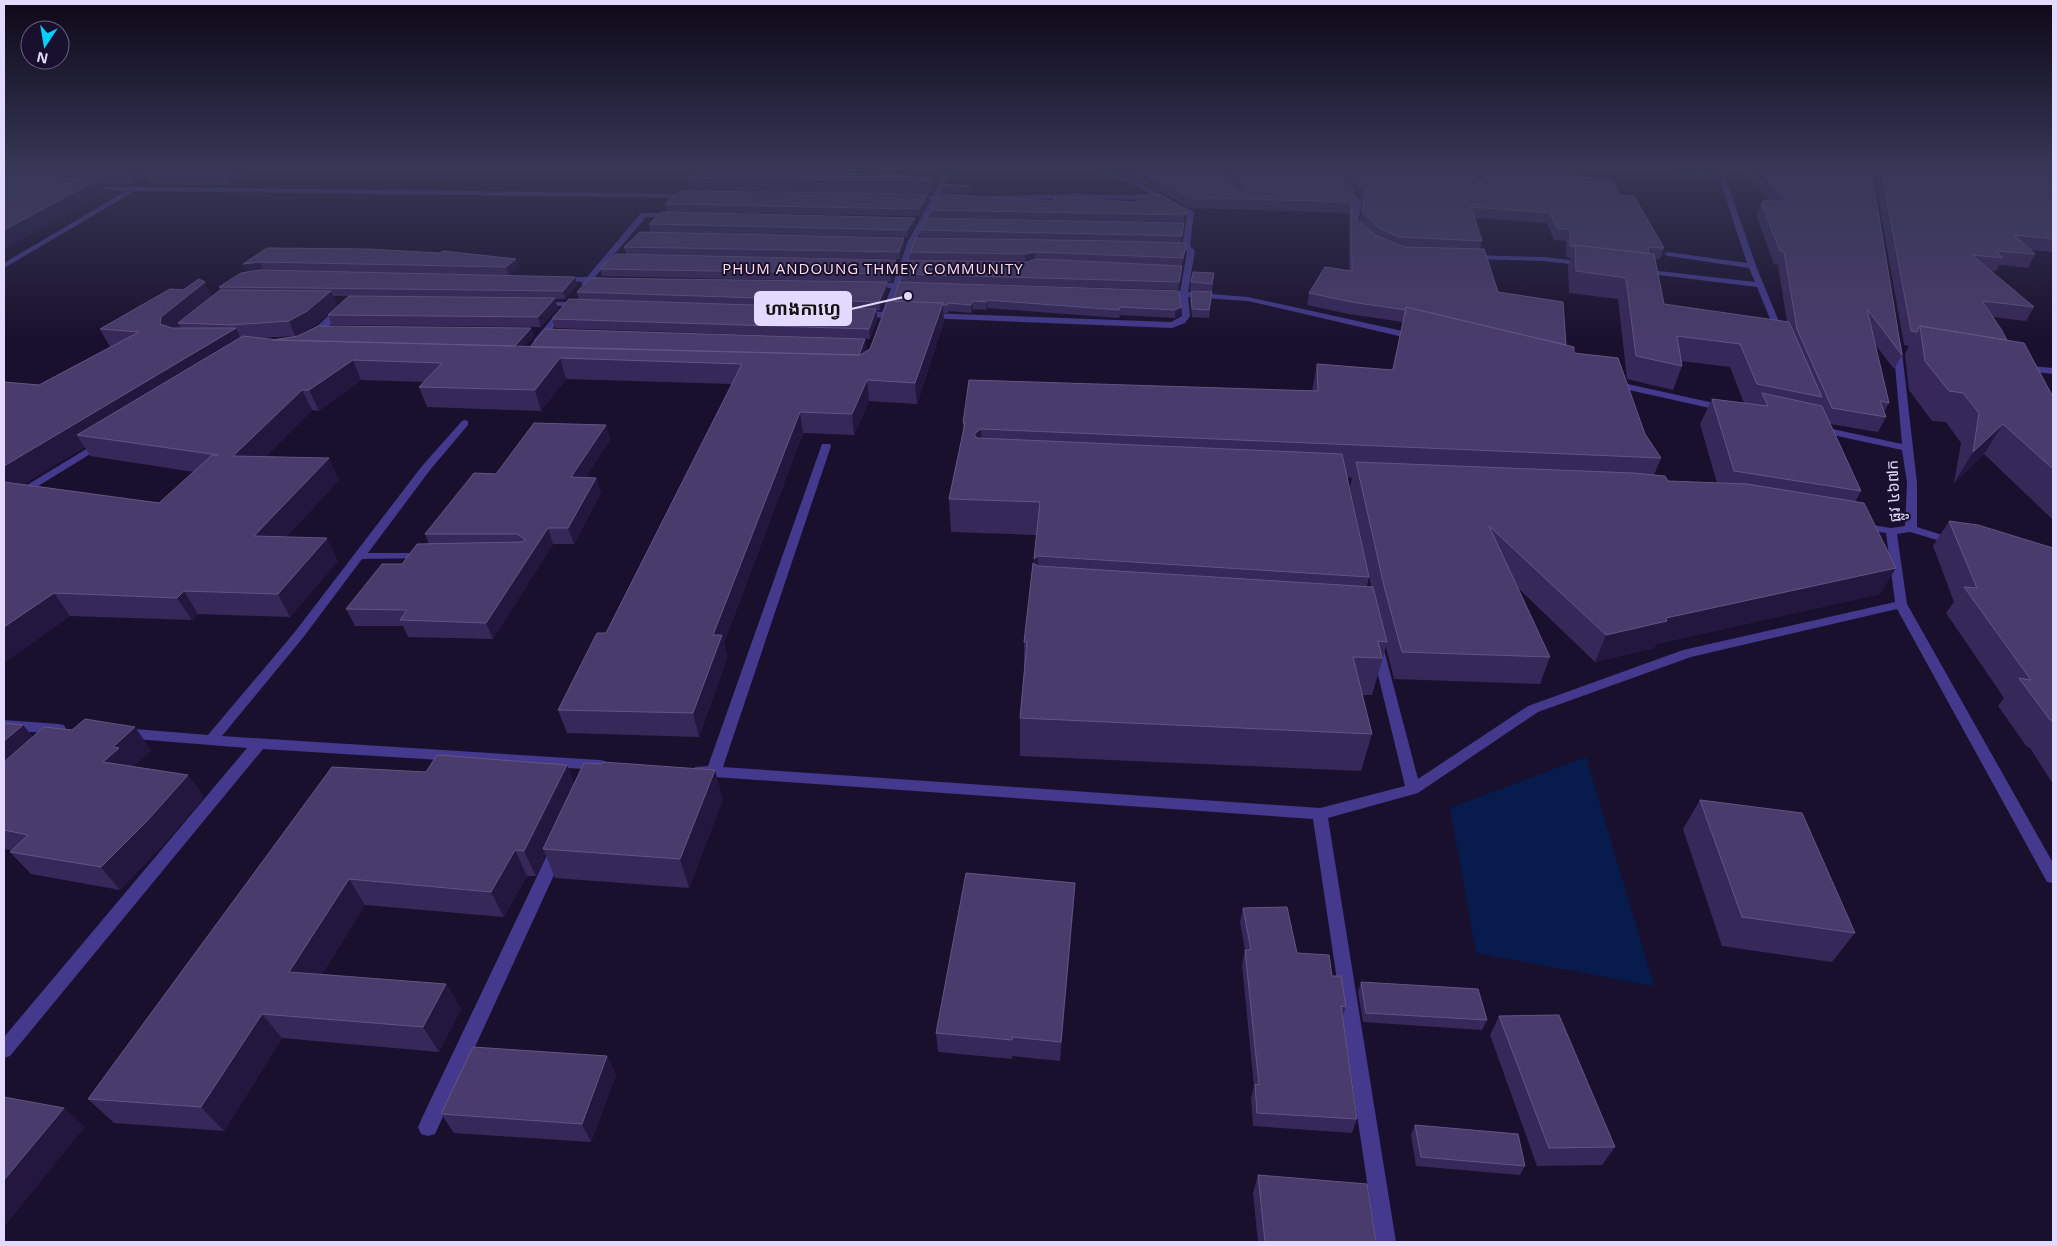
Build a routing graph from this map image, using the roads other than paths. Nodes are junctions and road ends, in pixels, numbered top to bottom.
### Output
1 (71, 226) edge
2 (634, 226) edge
3 (920, 226) edge
4 (1186, 226) edge
5 (1357, 226) edge
6 (1738, 226) edge
7 (626, 235) junction
8 (636, 235) edge
9 (1366, 236) edge
10 (903, 241) edge
11 (912, 241) junction
12 (922, 241) edge
13 (1668, 254) dead end
14 (1459, 256) edge
15 (606, 258) junction
16 (616, 258) edge
17 (894, 262) edge
18 (904, 262) junction
19 (913, 263) edge
20 (1593, 265) edge
21 (4, 266) edge
22 (1752, 266) junction
23 (1178, 270) edge
24 (1187, 270) junction
25 (1632, 270) edge
26 (550, 279) edge
27 (588, 279) junction
28 (618, 280) edge
29 (866, 285) edge
30 (1760, 285) junction
31 (896, 286) junction
32 (925, 287) edge
33 (1154, 292) edge
34 (1184, 293) junction
35 (330, 302) edge
36 (531, 304) edge
37 (570, 304) junction
38 (589, 305) edge
39 (846, 313) edge
40 (905, 315) edge
41 (915, 315) edge
42 (884, 318) junction
43 (319, 329) junction
44 (329, 329) edge
45 (1895, 330) edge
46 (536, 332) dead end
47 (546, 332) junction
48 (556, 333) edge
49 (298, 340) edge
50 (1426, 340) edge
51 (532, 347) edge
52 (1786, 348) edge
53 (2010, 367) edge
54 (2053, 371) edge
55 (1609, 383) edge
56 (1734, 410) edge
57 (466, 423) dead end
58 (1818, 428) edge
59 (112, 436) edge
60 (826, 446) dead end
61 (1907, 448) junction
62 (4, 504) edge
63 (1870, 520) edge
64 (1852, 525) edge
65 (1911, 529) junction
66 (1891, 531) junction
67 (1968, 546) edge
68 (359, 556) junction
69 (436, 556) edge
70 (1901, 604) junction
71 (1375, 636) edge
72 (4, 725) edge
73 (109, 732) edge
74 (212, 739) junction
75 (58, 742) edge
76 (259, 744) junction
77 (598, 765) junction
78 (617, 766) edge
79 (685, 770) edge
80 (714, 771) junction
81 (589, 783) edge
82 (1413, 789) junction
83 (1320, 814) junction
84 (564, 837) edge
85 (2053, 877) edge
86 (4, 1050) edge
87 (428, 1127) dead end
88 (1386, 1242) edge

1 - 21 street
2 - 7 street
3 - 11 street
4 - 24 street
5 - 9 street
6 - 22 street
7 - 8 street
7 - 15 street
10 - 11 street
11 - 12 street
11 - 18 street
13 - 22 street
14 - 20 street
15 - 16 street
15 - 27 street
17 - 18 street
18 - 19 street
18 - 31 street
22 - 30 street
23 - 24 street
24 - 34 street
25 - 30 street
26 - 27 street
27 - 28 street
27 - 37 street
29 - 31 street
30 - 52 street
31 - 32 street
31 - 42 street
33 - 34 street
34 - 41 street
34 - 50 street
35 - 43 street
36 - 37 street
37 - 38 street
37 - 47 street
39 - 42 street
40 - 42 street
43 - 44 street
43 - 49 street
45 - 61 street, ផ្លូវ ៤៦៧ក
46 - 47 street
47 - 48 street
47 - 51 street
53 - 54 street
55 - 56 street
57 - 68 street
58 - 61 street
59 - 62 street
60 - 80 street
61 - 65 street, ផ្លូវ ៤៦៧ក
63 - 66 street
64 - 66 street
65 - 66 street, ផ្លូវ ៤៦៧ក
65 - 67 street
66 - 70 street, ផ្លូវ ៤៦៧ក
68 - 69 street
68 - 74 street
70 - 82 street
70 - 85 street, ផ្លូវ ៤៦៧ក
71 - 82 street
72 - 75 street
73 - 74 street
74 - 76 street
76 - 77 street
76 - 86 street
77 - 78 street
77 - 81 street
79 - 80 street
80 - 83 street
82 - 83 street
83 - 88 street
84 - 87 street

